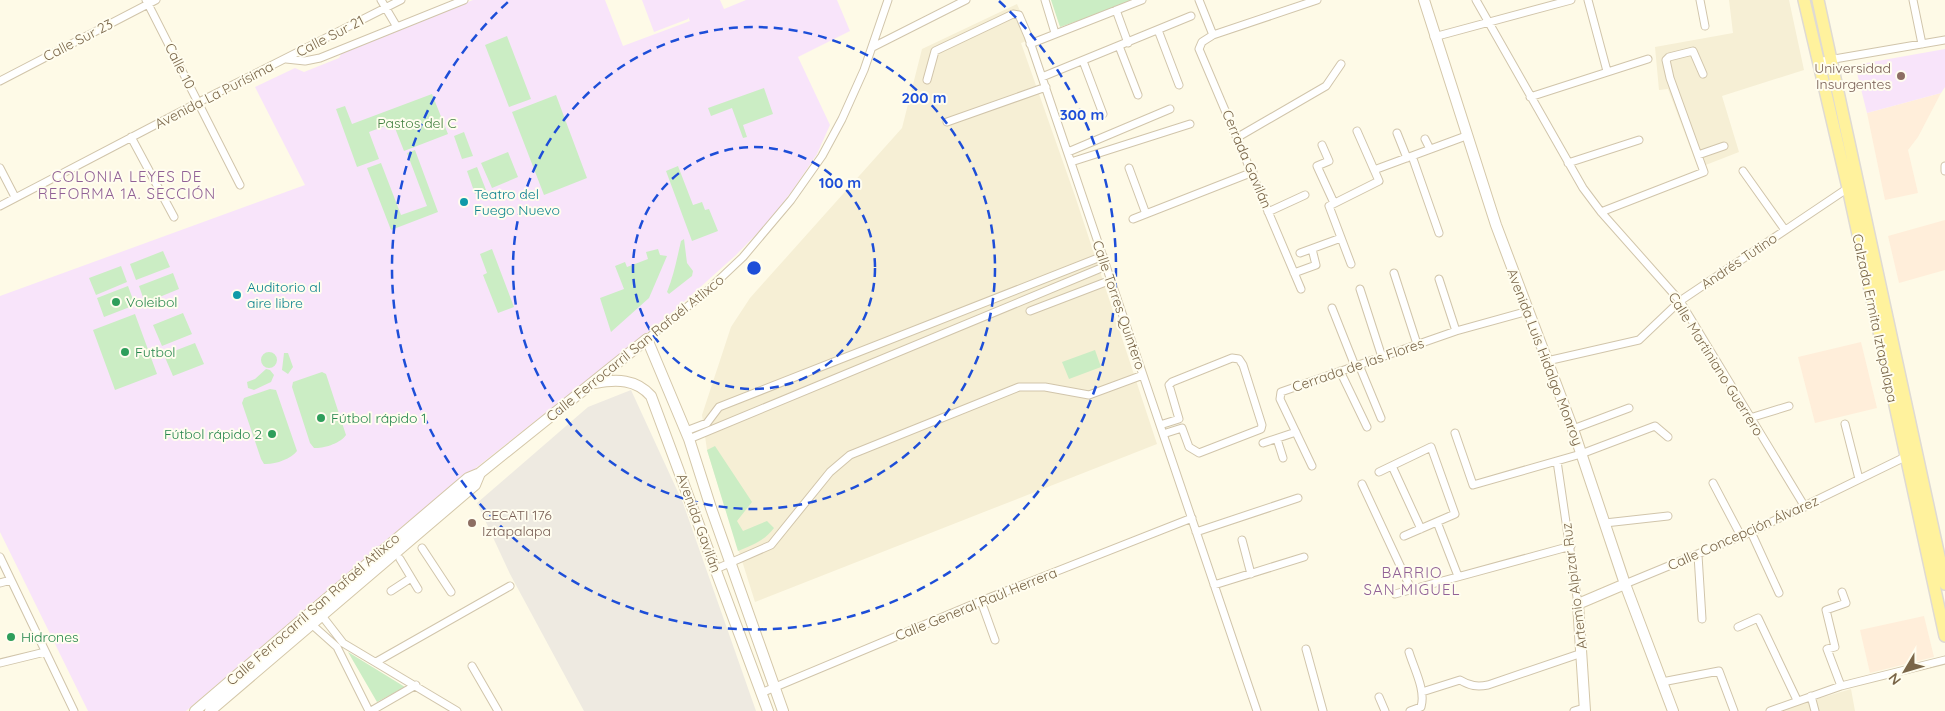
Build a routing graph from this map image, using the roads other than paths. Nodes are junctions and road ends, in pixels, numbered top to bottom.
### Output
1 (156, 0) edge
2 (381, 0) edge
3 (401, 0) edge
4 (464, 0) edge
5 (888, 0) edge
6 (966, 0) edge
7 (1045, 0) edge
8 (1142, 0) edge
9 (1199, 0) edge
10 (1317, 0) edge
11 (1424, 0) edge
12 (1476, 0) edge
13 (1571, 0) edge
14 (1588, 0) edge
15 (1700, 0) edge
16 (1804, 0) edge
17 (1818, 0) edge
18 (1913, 0) edge
19 (147, 2) edge
20 (386, 8) junction
21 (1116, 10) junction
22 (1191, 16) dead end
23 (1489, 22) junction
24 (1705, 26) dead end
25 (397, 27) junction
26 (1158, 30) junction
27 (1055, 33) junction
28 (1213, 35) junction
29 (1434, 37) junction
30 (1945, 40) edge
31 (1128, 43) junction
32 (1030, 44) junction
33 (1922, 44) junction
34 (1119, 46) junction
35 (873, 47) junction
36 (286, 59) junction
37 (1648, 60) dead end
38 (1831, 60) junction
39 (1083, 61) junction
40 (1817, 62) junction
41 (1341, 64) dead end
42 (1607, 71) junction
43 (1703, 74) dead end
44 (1042, 76) junction
45 (927, 80) dead end
46 (0, 81) edge
47 (1179, 85) dead end
48 (1046, 87) junction
49 (1138, 95) dead end
50 (1530, 97) junction
51 (198, 102) junction
52 (1170, 109) dead end
53 (1103, 114) dead end
54 (947, 122) dead end
55 (1190, 124) dead end
56 (1357, 131) dead end
57 (1397, 133) dead end
58 (1466, 136) junction
59 (131, 137) junction
60 (1238, 137) junction
61 (1425, 139) dead end
62 (1639, 140) dead end
63 (1322, 145) dead end
64 (1724, 146) dead end
65 (1430, 150) junction
66 (1068, 152) junction
67 (1698, 155) junction
68 (1410, 157) junction
69 (1071, 162) junction
70 (1568, 163) junction
71 (0, 168) edge
72 (1129, 168) dead end
73 (1374, 170) junction
74 (1743, 170) dead end
75 (1253, 172) junction
76 (240, 185) dead end
77 (1848, 188) junction
78 (1304, 195) dead end
79 (15, 197) junction
80 (1334, 203) junction
81 (0, 206) edge
82 (1268, 212) junction
83 (1601, 212) junction
84 (1146, 214) junction
85 (174, 217) dead end
86 (1133, 219) dead end
87 (1785, 230) junction
88 (1439, 233) dead end
89 (1341, 238) junction
90 (1312, 249) junction
91 (1300, 253) dead end
92 (1103, 256) junction
93 (1351, 264) dead end
94 (1106, 266) junction
95 (1294, 273) junction
96 (1394, 273) dead end
97 (1439, 279) dead end
98 (1111, 280) junction
99 (1301, 289) dead end
100 (1360, 289) dead end
101 (1680, 301) junction
102 (1332, 308) dead end
103 (1030, 311) dead end
104 (1528, 311) junction
105 (1456, 331) junction
106 (647, 339) junction
107 (1417, 344) junction
108 (1382, 357) junction
109 (1547, 361) junction
110 (1357, 366) junction
111 (1340, 371) junction
112 (1143, 375) junction
113 (592, 384) junction
114 (1789, 406) dead end
115 (1629, 408) dead end
116 (1381, 418) dead end
117 (1750, 418) junction
118 (1845, 424) dead end
119 (1160, 425) junction
120 (1367, 428) dead end
121 (1573, 429) junction
122 (1296, 432) junction
123 (1454, 433) dead end
124 (1163, 434) junction
125 (688, 435) junction
126 (1668, 437) dead end
127 (1277, 439) junction
128 (1263, 443) dead end
129 (1581, 454) junction
130 (1905, 457) junction
131 (1283, 458) dead end
132 (1557, 461) junction
133 (1312, 466) dead end
134 (1392, 466) junction
135 (1380, 472) dead end
136 (1859, 479) junction
137 (1362, 484) dead end
138 (1712, 484) dead end
139 (1298, 498) dead end
140 (1804, 507) junction
141 (1668, 516) dead end
142 (1192, 518) junction
143 (1437, 522) junction
144 (1605, 523) junction
145 (1421, 529) junction
146 (1196, 532) junction
147 (1751, 532) junction
148 (1404, 536) dead end
149 (1741, 536) junction
150 (1242, 540) dead end
151 (1571, 546) junction
152 (422, 548) dead end
153 (1942, 550) edge
154 (1698, 555) junction
155 (1304, 557) dead end
156 (0, 558) edge
157 (400, 559) dead end
158 (730, 564) junction
159 (716, 568) junction
160 (1251, 574) junction
161 (1458, 576) junction
162 (412, 578) junction
163 (12, 580) junction
164 (0, 583) edge
165 (1625, 584) junction
166 (1945, 584) edge
167 (1214, 585) junction
168 (510, 586) dead end
169 (418, 589) dead end
170 (1411, 589) junction
171 (391, 591) dead end
172 (451, 592) dead end
173 (1842, 592) dead end
174 (1779, 593) dead end
175 (1395, 594) dead end
176 (981, 601) junction
177 (1578, 604) junction
178 (318, 611) junction
179 (301, 619) junction
180 (1702, 619) dead end
181 (311, 623) junction
182 (1738, 627) dead end
183 (1945, 636) edge
184 (995, 640) dead end
185 (340, 645) junction
186 (1306, 649) dead end
187 (45, 652) junction
188 (1409, 652) dead end
189 (1582, 653) junction
190 (1945, 660) edge
191 (376, 662) junction
192 (0, 663) edge
193 (472, 666) dead end
194 (1662, 682) junction
195 (416, 685) junction
196 (1841, 686) junction
197 (775, 688) junction
198 (1422, 692) junction
199 (761, 693) junction
200 (1811, 696) junction
201 (1379, 697) dead end
202 (1797, 700) junction
203 (1584, 709) edge
204 (74, 711) edge
205 (195, 711) edge
206 (210, 711) edge
207 (370, 711) edge
208 (458, 711) edge
209 (498, 711) edge
210 (768, 711) edge
211 (783, 711) edge
212 (1257, 711) edge
213 (1323, 711) edge
214 (1385, 711) edge
215 (1410, 711) edge
216 (1574, 711) edge
217 (1673, 711) edge
218 (1734, 711) edge
219 (1770, 711) edge
220 (1815, 711) edge

1 - 19 street, Calle Sur 23
2 - 20 street
3 - 20 street, Calle Sur 21
4 - 25 street, Avenida La Purísima
5 - 35 street, Calle Ferrocarril San Rafaél Atlixco
6 - 35 street
7 - 27 street
8 - 21 street
9 - 28 street
10 - 28 street
11 - 29 main road, Avenida Luis Hidalgo Monroy
12 - 23 street, Calle Martiniano Guerrero
13 - 23 street
14 - 42 street
15 - 24 street
16 - 40 main road, Calzada Ermita Iztapalapa
17 - 38 main road, Calzada Ermita Iztapalapa
18 - 33 street
19 - 46 street, Calle Sur 23
19 - 51 street, Calle 10
20 - 25 street
20 - 36 street, Calle Sur 21
21 - 27 street
21 - 31 street
22 - 26 street
23 - 29 street
23 - 50 street, Calle Martiniano Guerrero
25 - 36 street, Avenida La Purísima
26 - 31 street
26 - 47 street
27 - 32 street
28 - 60 street, Cerrada Gavilán
29 - 58 main road, Avenida Luis Hidalgo Monroy
30 - 33 street
31 - 34 street
32 - 44 street, Calle Torres Quintero
32 - 45 street, Calle Torres Quintero
33 - 38 street
34 - 39 street
34 - 49 street
35 - 106 street, Calle Ferrocarril San Rafaél Atlixco
36 - 51 street, Avenida La Purísima
37 - 42 street
38 - 40 street
38 - 153 main road, Calzada Ermita Iztapalapa
39 - 44 street
39 - 53 street
40 - 77 main road, Calzada Ermita Iztapalapa
41 - 60 street
42 - 50 street
43 - 67 street
44 - 48 street, Calle Torres Quintero
48 - 54 street
48 - 66 street, Calle Torres Quintero
50 - 70 street, Calle Martiniano Guerrero
51 - 59 street, Avenida La Purísima
51 - 76 street, Calle 10
52 - 66 street
55 - 69 street
56 - 73 street
57 - 68 street
58 - 65 street
58 - 104 main road, Avenida Luis Hidalgo Monroy
59 - 79 street, Avenida La Purísima
59 - 85 street
60 - 75 street, Cerrada Gavilán
61 - 65 street
62 - 70 street
63 - 80 street
64 - 67 street
65 - 68 street
66 - 69 street, Calle Torres Quintero
67 - 83 street
68 - 73 street
68 - 88 street
69 - 92 street, Calle Torres Quintero
70 - 83 street, Calle Martiniano Guerrero
71 - 79 street
72 - 84 street
73 - 80 street
74 - 87 street
75 - 82 street, Cerrada Gavilán
75 - 84 street
77 - 87 street, Andrés Tutino
77 - 130 main road, Calzada Ermita Iztapalapa
78 - 82 street
79 - 81 street, Avenida La Purísima
80 - 89 street
82 - 95 street, Cerrada Gavilán
83 - 101 street, Calle Martiniano Guerrero
84 - 86 street
87 - 101 street, Andrés Tutino
89 - 90 street
89 - 93 street
90 - 91 street
90 - 95 street
92 - 94 street, Calle Torres Quintero
92 - 125 street
94 - 98 street, Calle Torres Quintero
94 - 125 street
95 - 99 street, Cerrada Gavilán
96 - 107 street
97 - 105 street
98 - 103 street
98 - 112 street, Calle Torres Quintero
100 - 108 street
101 - 109 street, Andrés Tutino
101 - 117 street, Calle Martiniano Guerrero
102 - 110 street
104 - 105 street, Cerrada de las Flores
104 - 109 main road, Avenida Luis Hidalgo Monroy
105 - 107 street, Cerrada de las Flores
106 - 113 main road, Calle Ferrocarril San Rafaél Atlixco
106 - 125 main road, Avenida Gavilán
107 - 108 street, Cerrada de las Flores
108 - 110 street, Cerrada de las Flores
109 - 121 main road, Avenida Luis Hidalgo Monroy
110 - 111 street, Cerrada de las Flores
110 - 116 street
111 - 120 street
111 - 122 street, Cerrada de las Flores
112 - 119 street, Calle Torres Quintero
112 - 158 street
113 - 159 main road, Avenida Gavilán
113 - 178 main road, Calle Ferrocarril San Rafaél Atlixco
114 - 117 street
115 - 121 street
117 - 140 street, Calle Martiniano Guerrero
118 - 136 street
119 - 124 street, Calle Torres Quintero
119 - 124 street
121 - 129 main road, Avenida Luis Hidalgo Monroy
122 - 127 street
122 - 133 street, Cerrada de las Flores
123 - 132 street
124 - 142 street, Calle Torres Quintero
125 - 158 main road, Avenida Gavilán
126 - 129 street
127 - 128 street
127 - 131 street
129 - 132 street
129 - 144 main road, Avenida Luis Hidalgo Monroy
130 - 136 street, Calle Concepción Álvarez
130 - 183 main road, Calzada Ermita Iztapalapa
132 - 151 street, Artemio Alpizar Ruz
134 - 135 street
134 - 143 street
134 - 145 street
136 - 140 street, Calle Concepción Álvarez
137 - 170 street
138 - 149 street
139 - 146 street
140 - 147 street, Calle Concepción Álvarez
141 - 144 street
142 - 146 street, Calle Torres Quintero
142 - 176 street, Calle General Raúl Herrera
143 - 145 street
143 - 161 street
144 - 165 main road, Avenida Luis Hidalgo Monroy
145 - 148 street
146 - 167 street, Calle Torres Quintero
147 - 149 street, Calle Concepción Álvarez
147 - 174 street
149 - 154 street, Calle Concepción Álvarez
150 - 160 street
151 - 161 street
151 - 177 street, Artemio Alpizar Ruz
152 - 172 street
153 - 166 main road, Calzada Ermita Iztapalapa
154 - 165 street, Calle Concepción Álvarez
154 - 180 street
155 - 160 street
156 - 163 street
157 - 162 street
158 - 159 street
158 - 197 main road, Avenida Gavilán
159 - 199 main road, Avenida Gavilán
160 - 167 street
161 - 170 street
162 - 169 street
162 - 171 street
163 - 164 street
163 - 187 street
165 - 177 main road, Calle Concepción Álvarez
165 - 194 main road, Avenida Luis Hidalgo Monroy
167 - 212 street, Calle Torres Quintero
168 - 191 street
170 - 175 street
173 - 196 street
176 - 184 street
176 - 197 street, Calle General Raúl Herrera
177 - 189 main road, Artemio Alpizar Ruz
178 - 179 main road, Calle Ferrocarril San Rafaél Atlixco
178 - 181 main road, Calle Ferrocarril San Rafaél Atlixco
178 - 185 street
179 - 181 street
179 - 205 main road, Calle Ferrocarril San Rafaél Atlixco
181 - 185 street
181 - 206 main road, Calle Ferrocarril San Rafaél Atlixco
182 - 202 street
185 - 191 street
185 - 207 street
186 - 213 street
187 - 192 street
187 - 204 street
188 - 198 street
189 - 198 street
189 - 203 main road, Artemio Alpizar Ruz
190 - 196 street
191 - 195 street
193 - 209 street
194 - 217 main road, Avenida Luis Hidalgo Monroy
194 - 218 street
195 - 207 street
195 - 208 street
196 - 200 street
197 - 199 street, Calle General Raúl Herrera
197 - 211 main road, Avenida Gavilán
198 - 215 street
199 - 210 main road, Avenida Gavilán
200 - 202 street
200 - 220 street
201 - 214 street
202 - 219 street
203 - 216 street

